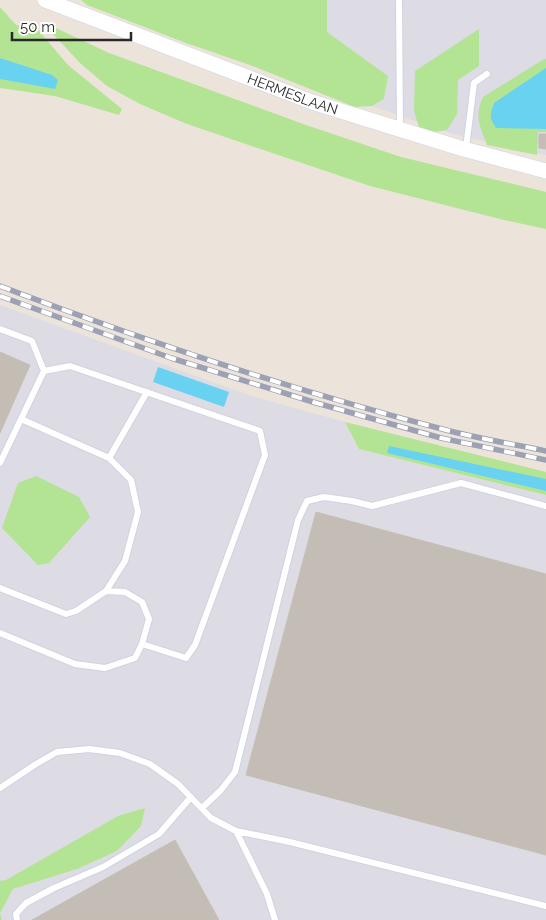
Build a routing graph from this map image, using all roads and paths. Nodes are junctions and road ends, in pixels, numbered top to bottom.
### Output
1 (45, 0) edge
2 (399, 0) edge
3 (487, 74) dead end
4 (400, 129) junction
5 (465, 149) junction
6 (546, 171) edge
7 (0, 329) edge
8 (44, 370) junction
9 (146, 392) junction
10 (21, 419) junction
11 (109, 458) junction
12 (0, 463) edge
13 (546, 506) edge
14 (0, 588) edge
15 (106, 591) junction
16 (0, 633) edge
17 (142, 644) junction
18 (0, 788) edge
19 (191, 797) junction
20 (202, 808) junction
21 (236, 830) junction
22 (546, 906) edge
23 (17, 920) edge
24 (275, 920) edge

1 - 4 street, HERMESLAAN
2 - 4 lane
3 - 5 lane
4 - 5 street, HERMESLAAN
5 - 6 street, HERMESLAAN
7 - 8 lane
8 - 9 lane
8 - 10 lane
9 - 11 lane
9 - 17 lane
10 - 11 lane
10 - 12 lane
11 - 15 lane
13 - 20 lane
14 - 15 lane
15 - 17 lane
16 - 17 lane
18 - 19 lane
19 - 20 lane
19 - 23 lane
20 - 21 lane
21 - 22 lane
21 - 24 lane

